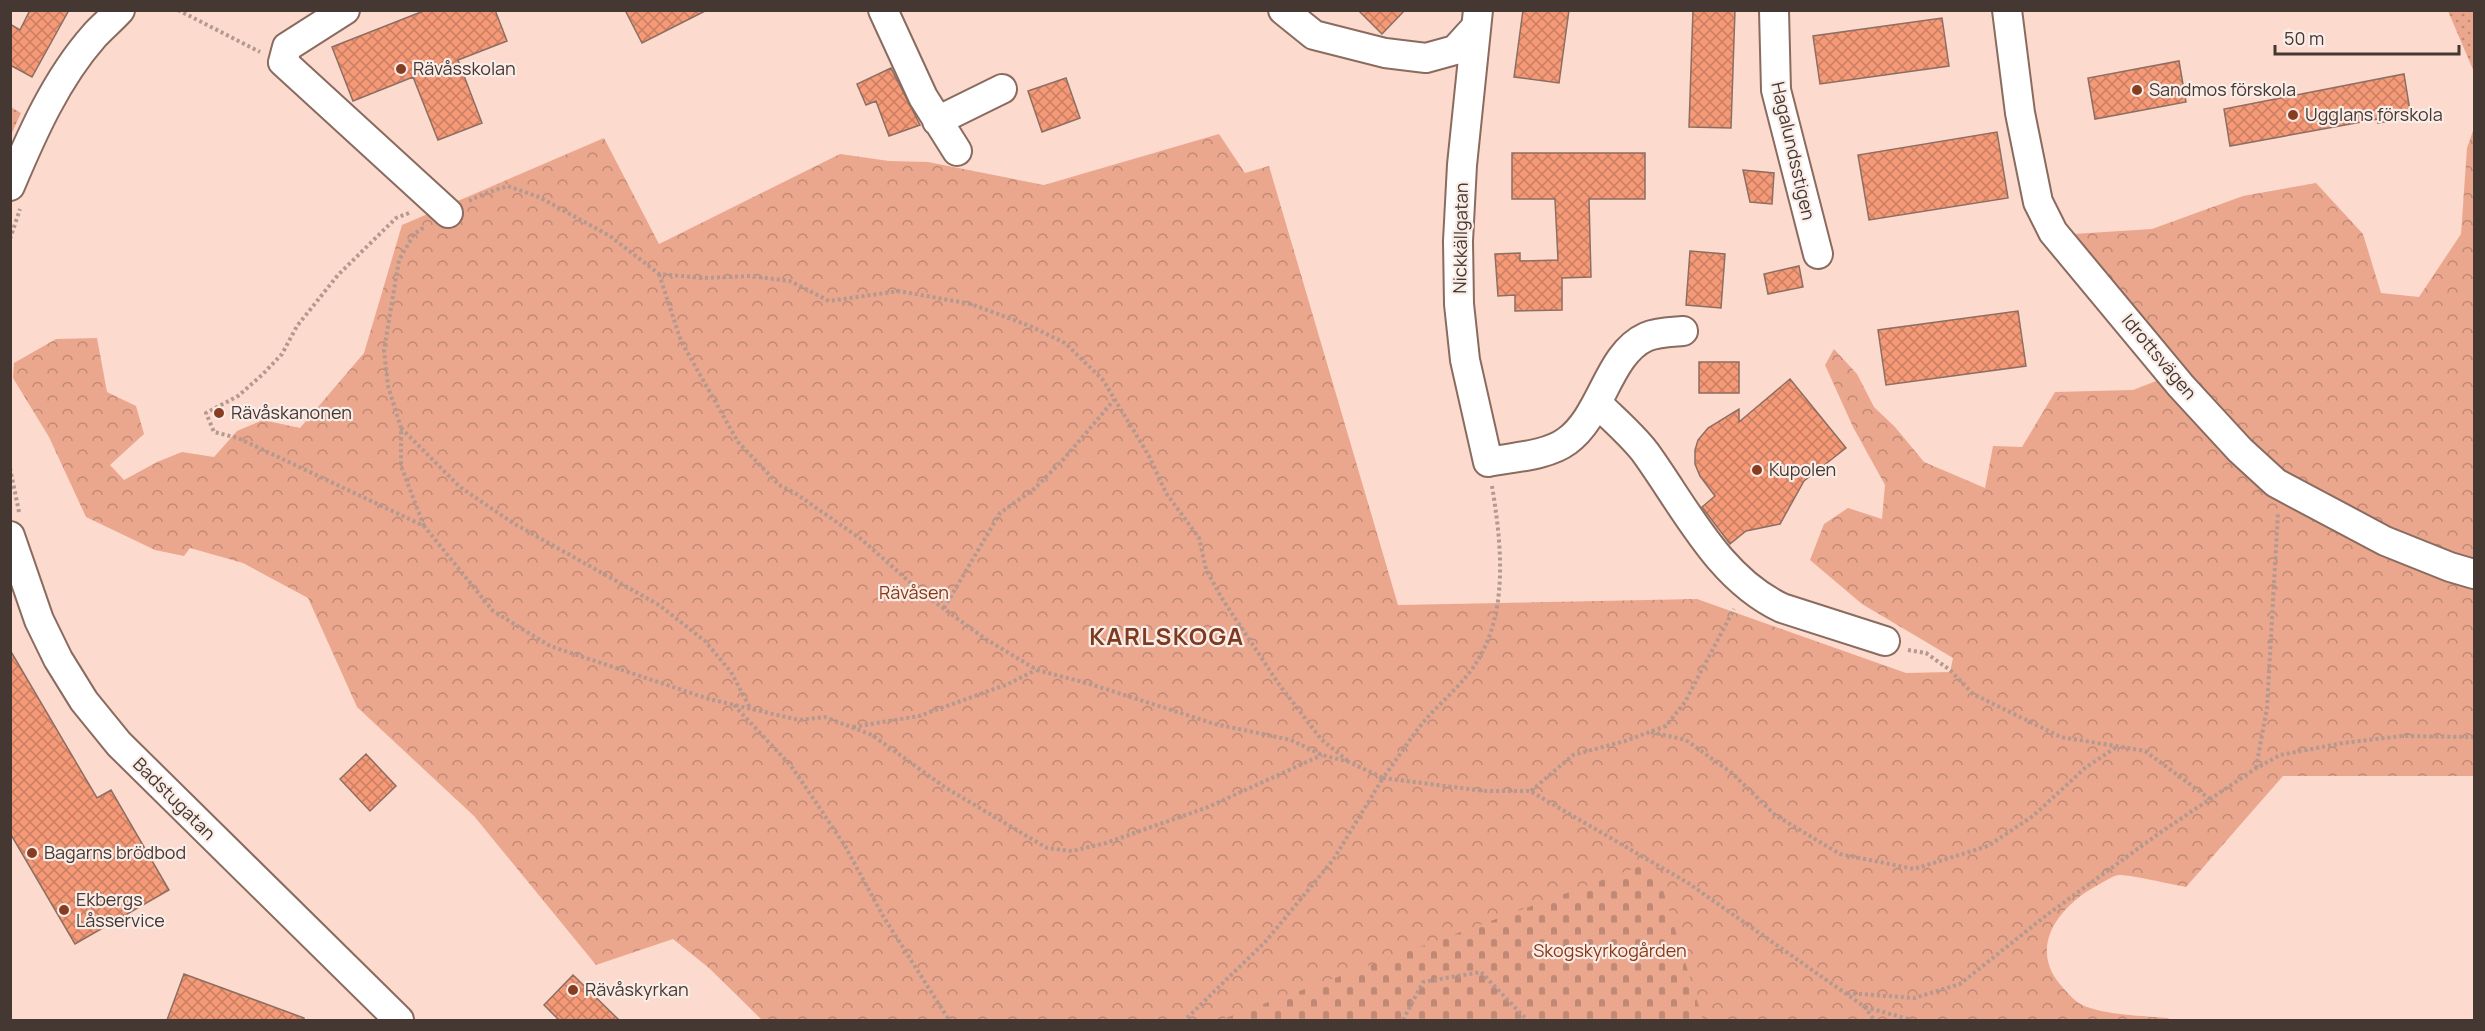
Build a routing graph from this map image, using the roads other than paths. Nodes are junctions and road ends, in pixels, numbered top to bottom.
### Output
1 (120, 10) edge
2 (345, 10) edge
3 (883, 10) edge
4 (1283, 10) edge
5 (1773, 10) edge
6 (2007, 10) edge
7 (1477, 19) edge
8 (1002, 90) dead end
9 (937, 121) junction
10 (957, 151) dead end
11 (10, 186) edge
12 (448, 213) road end
13 (1818, 254) dead end
14 (1683, 331) dead end
15 (1597, 403) junction
16 (15, 525) edge
17 (2475, 574) edge
18 (1885, 641) road end
19 (399, 1020) edge

1 - 11 street
2 - 12 street
3 - 9 street
4 - 7 street
5 - 13 street, Hagalundsstigen
6 - 17 street, Idrottsvägen
7 - 15 street, Nickkällgatan
8 - 9 street
9 - 10 street
14 - 15 street
15 - 18 street
16 - 19 street, Badstugatan

